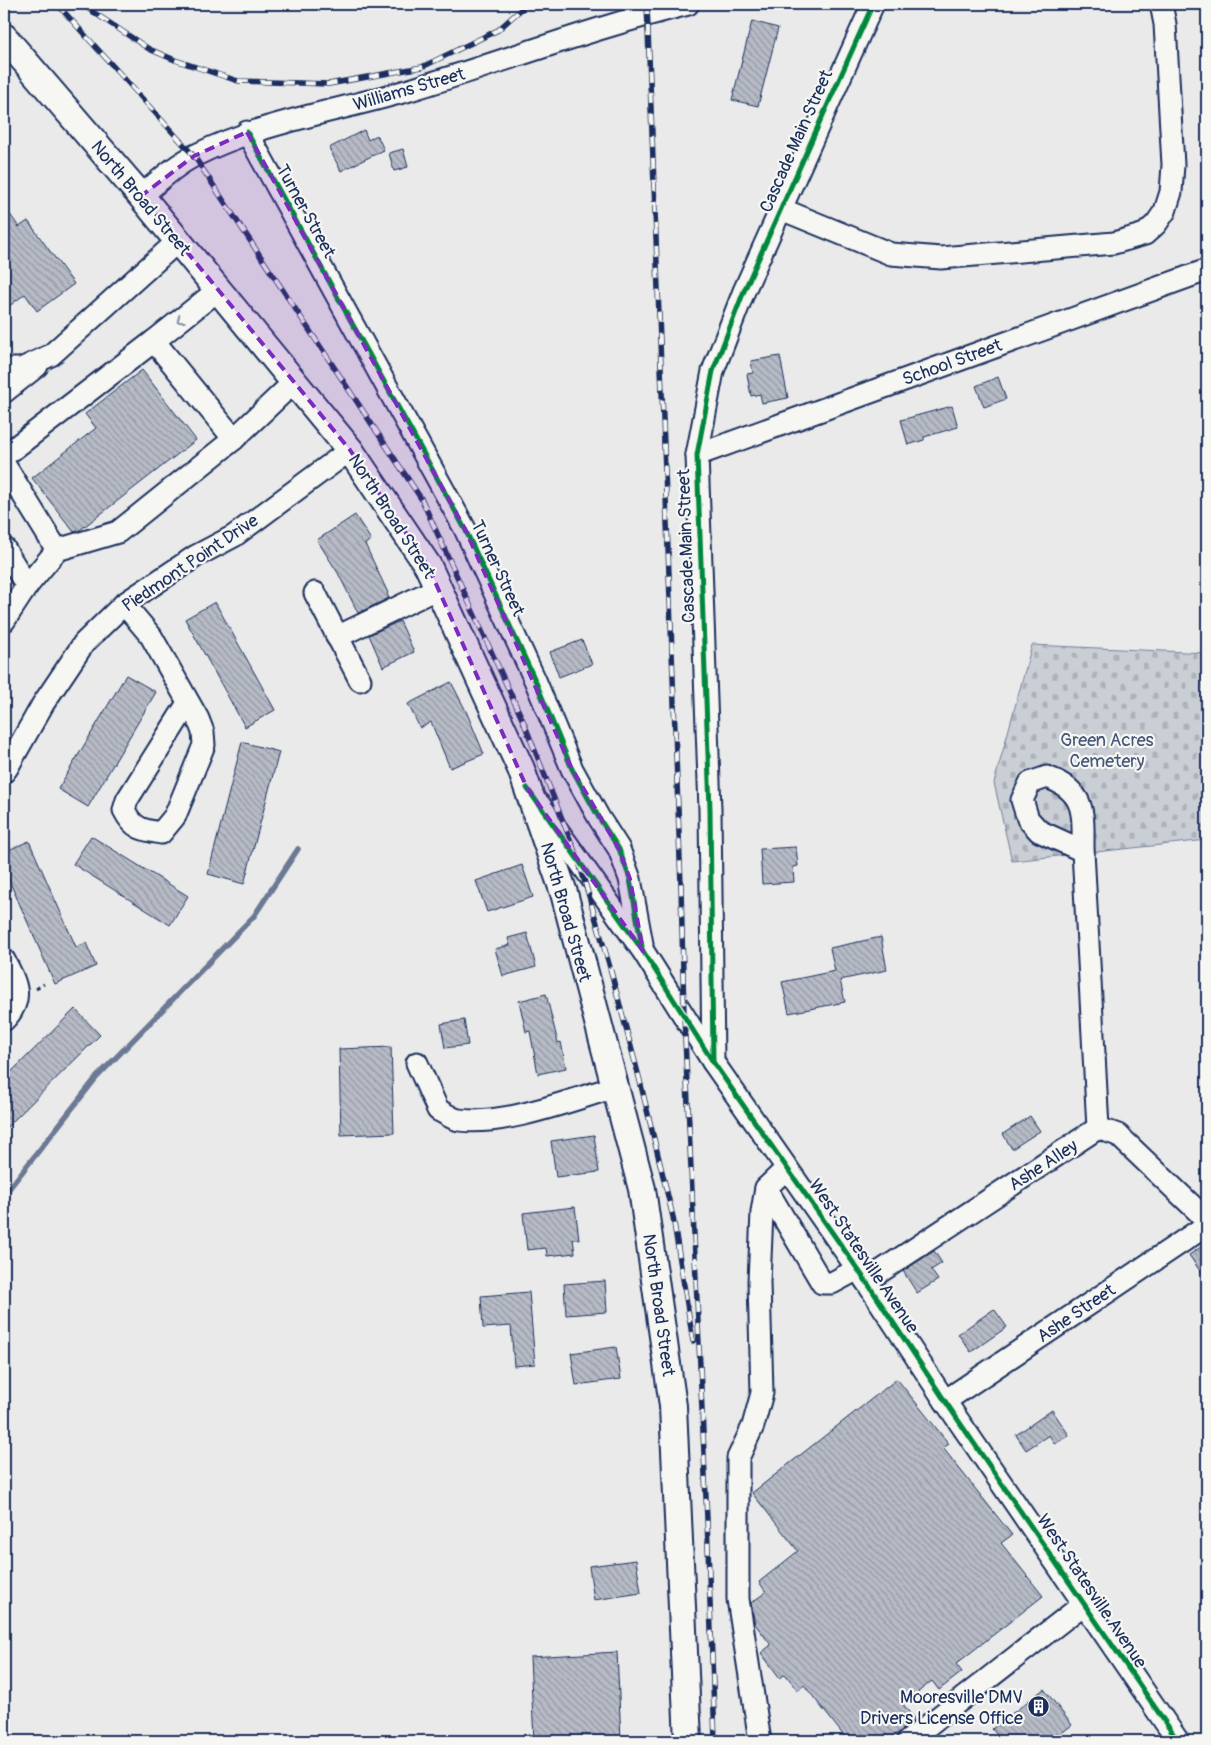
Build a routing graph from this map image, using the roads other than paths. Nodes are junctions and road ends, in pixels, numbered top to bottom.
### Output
1 (688, 4) edge
2 (873, 4) edge
3 (1161, 4) edge
4 (4, 37) edge
5 (248, 132) junction
6 (141, 196) junction
7 (780, 209) junction
8 (178, 241) junction
9 (1207, 270) edge
10 (218, 290) junction
11 (154, 341) junction
12 (51, 355) junction
13 (4, 369) edge
14 (294, 382) junction
15 (4, 392) edge
16 (234, 438) junction
17 (350, 450) junction
18 (697, 455) junction
19 (4, 456) edge
20 (4, 464) edge
21 (57, 550) junction
22 (7, 562) edge
23 (27, 586) junction
24 (438, 588) junction
25 (315, 593) dead end
26 (124, 604) junction
27 (4, 621) edge
28 (337, 637) junction
29 (360, 680) dead end
30 (188, 703) junction
31 (4, 772) edge
32 (528, 788) junction
33 (1082, 852) dead end
34 (643, 951) junction
35 (4, 960) edge
36 (4, 1020) edge
37 (713, 1062) junction
38 (417, 1063) dead end
39 (615, 1087) junction
40 (1098, 1128) junction
41 (787, 1168) junction
42 (766, 1188) junction
43 (1207, 1220) edge
44 (1207, 1225) edge
45 (862, 1275) junction
46 (945, 1401) junction
47 (1085, 1604) junction
48 (688, 1741) edge
49 (760, 1741) edge
50 (908, 1741) edge
51 (1178, 1741) edge

1 - 5 street, Williams Street
2 - 7 street, Cascade Main Street
3 - 7 street
4 - 6 main road, North Broad Street
5 - 6 street, Williams Street
5 - 34 street, Turner Street
6 - 8 main road, North Broad Street
7 - 18 street, Cascade Main Street
8 - 10 main road, North Broad Street
8 - 12 street
9 - 18 street, School Street
10 -> 11 street
10 - 14 main road, North Broad Street
11 - 16 street
11 - 19 street
12 - 13 street
12 - 15 street
14 - 16 street
14 - 17 main road, North Broad Street
16 - 21 street
17 - 24 main road, North Broad Street
17 - 26 street, Piedmont Point Drive
18 - 37 street, Cascade Main Street
20 - 21 street
21 - 23 street
22 - 23 street
23 - 27 street
24 - 28 street
24 - 32 main road, North Broad Street
25 - 28 street
26 - 30 street
26 - 31 street, Piedmont Point Drive
28 - 29 street
30 - 30 street
32 - 34 street, West Statesville Avenue
32 - 39 main road, North Broad Street
33 - 40 street
34 - 37 street, West Statesville Avenue
35 - 36 street
37 - 41 street, West Statesville Avenue
38 - 39 street
39 - 48 main road, North Broad Street
40 - 43 street
40 - 45 street, Ashe Alley
41 - 42 street
41 - 45 street, West Statesville Avenue
42 - 45 street, Ashe Alley
42 - 49 street
44 - 46 street, Ashe Street
45 - 46 street, West Statesville Avenue
46 - 47 street, West Statesville Avenue
47 - 50 street
47 - 51 street, West Statesville Avenue

